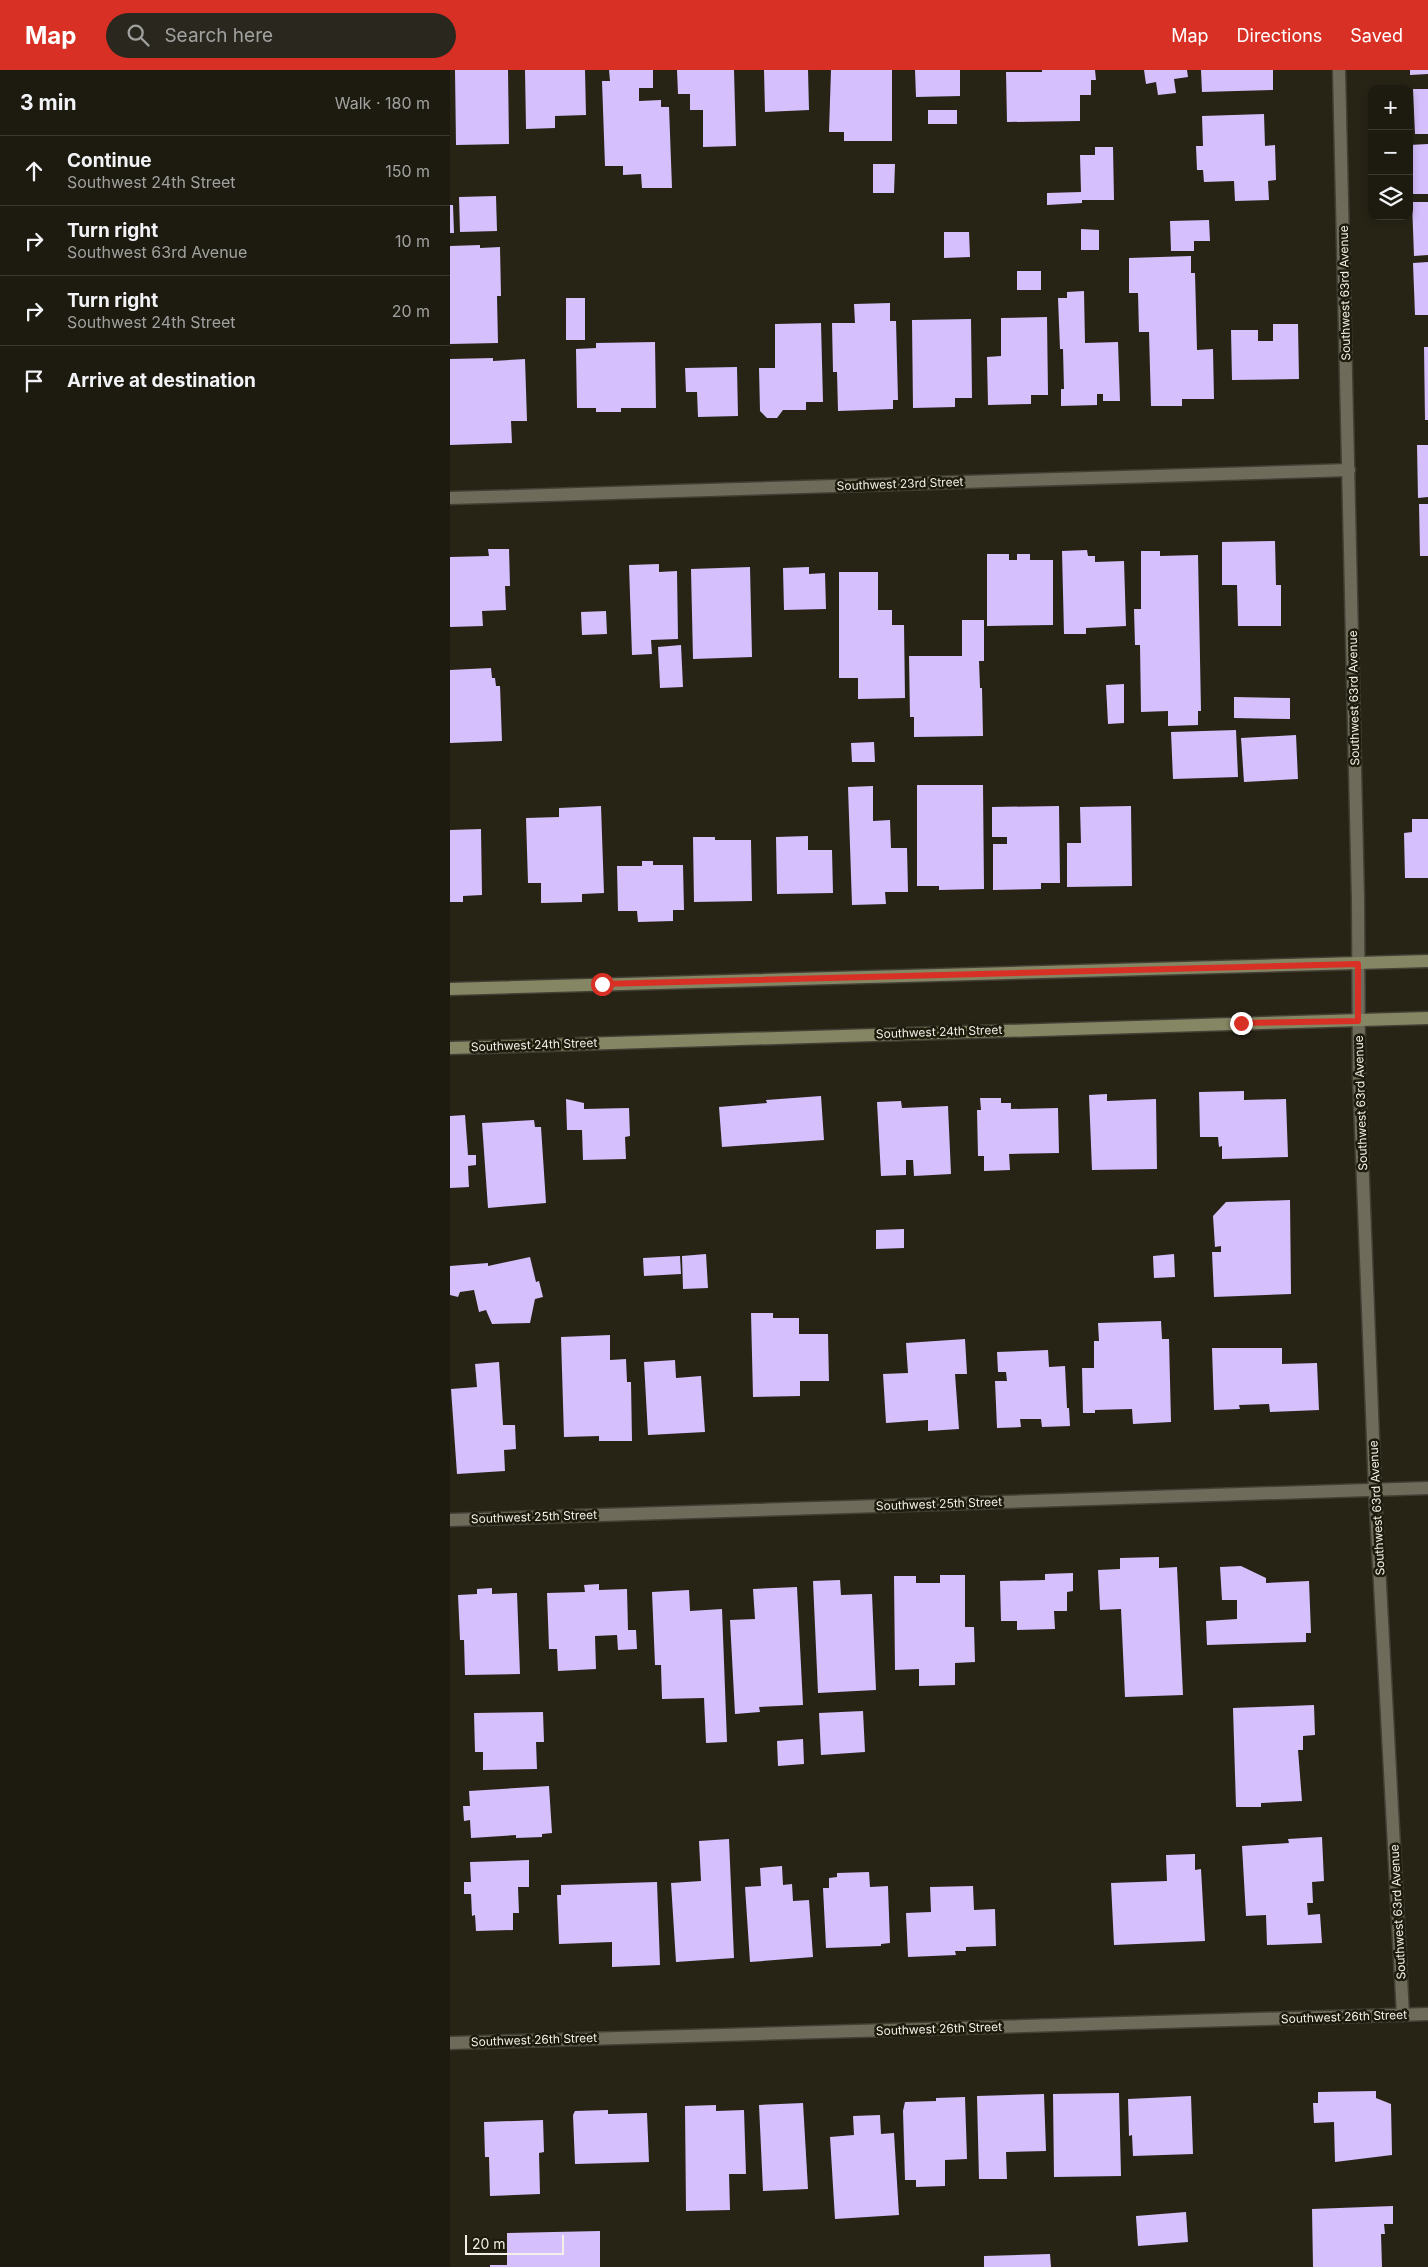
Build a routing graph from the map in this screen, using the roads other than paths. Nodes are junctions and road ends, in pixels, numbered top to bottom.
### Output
1 (1339, 70) edge
2 (1349, 470) junction
3 (450, 498) edge
4 (1428, 961) edge
5 (1358, 964) junction
6 (450, 989) edge
7 (1428, 1018) edge
8 (1358, 1021) junction
9 (450, 1048) edge
10 (1428, 1488) edge
11 (1375, 1490) junction
12 (450, 1520) edge
13 (1428, 2014) edge
14 (1403, 2015) junction
15 (450, 2043) edge

1 - 2 street, Southwest 63rd Avenue
2 - 3 street, Southwest 23rd Street
2 - 5 street, Southwest 63rd Avenue
4 - 5 main road
5 - 6 main road
5 - 8 street, Southwest 63rd Avenue
7 - 8 main road, Southwest 24th Street
8 - 9 main road, Southwest 24th Street
8 - 11 street, Southwest 63rd Avenue
10 - 11 street, Southwest 25th Street
11 - 12 street, Southwest 25th Street
11 - 14 street, Southwest 63rd Avenue
13 - 14 street, Southwest 26th Street
14 - 15 street, Southwest 26th Street

